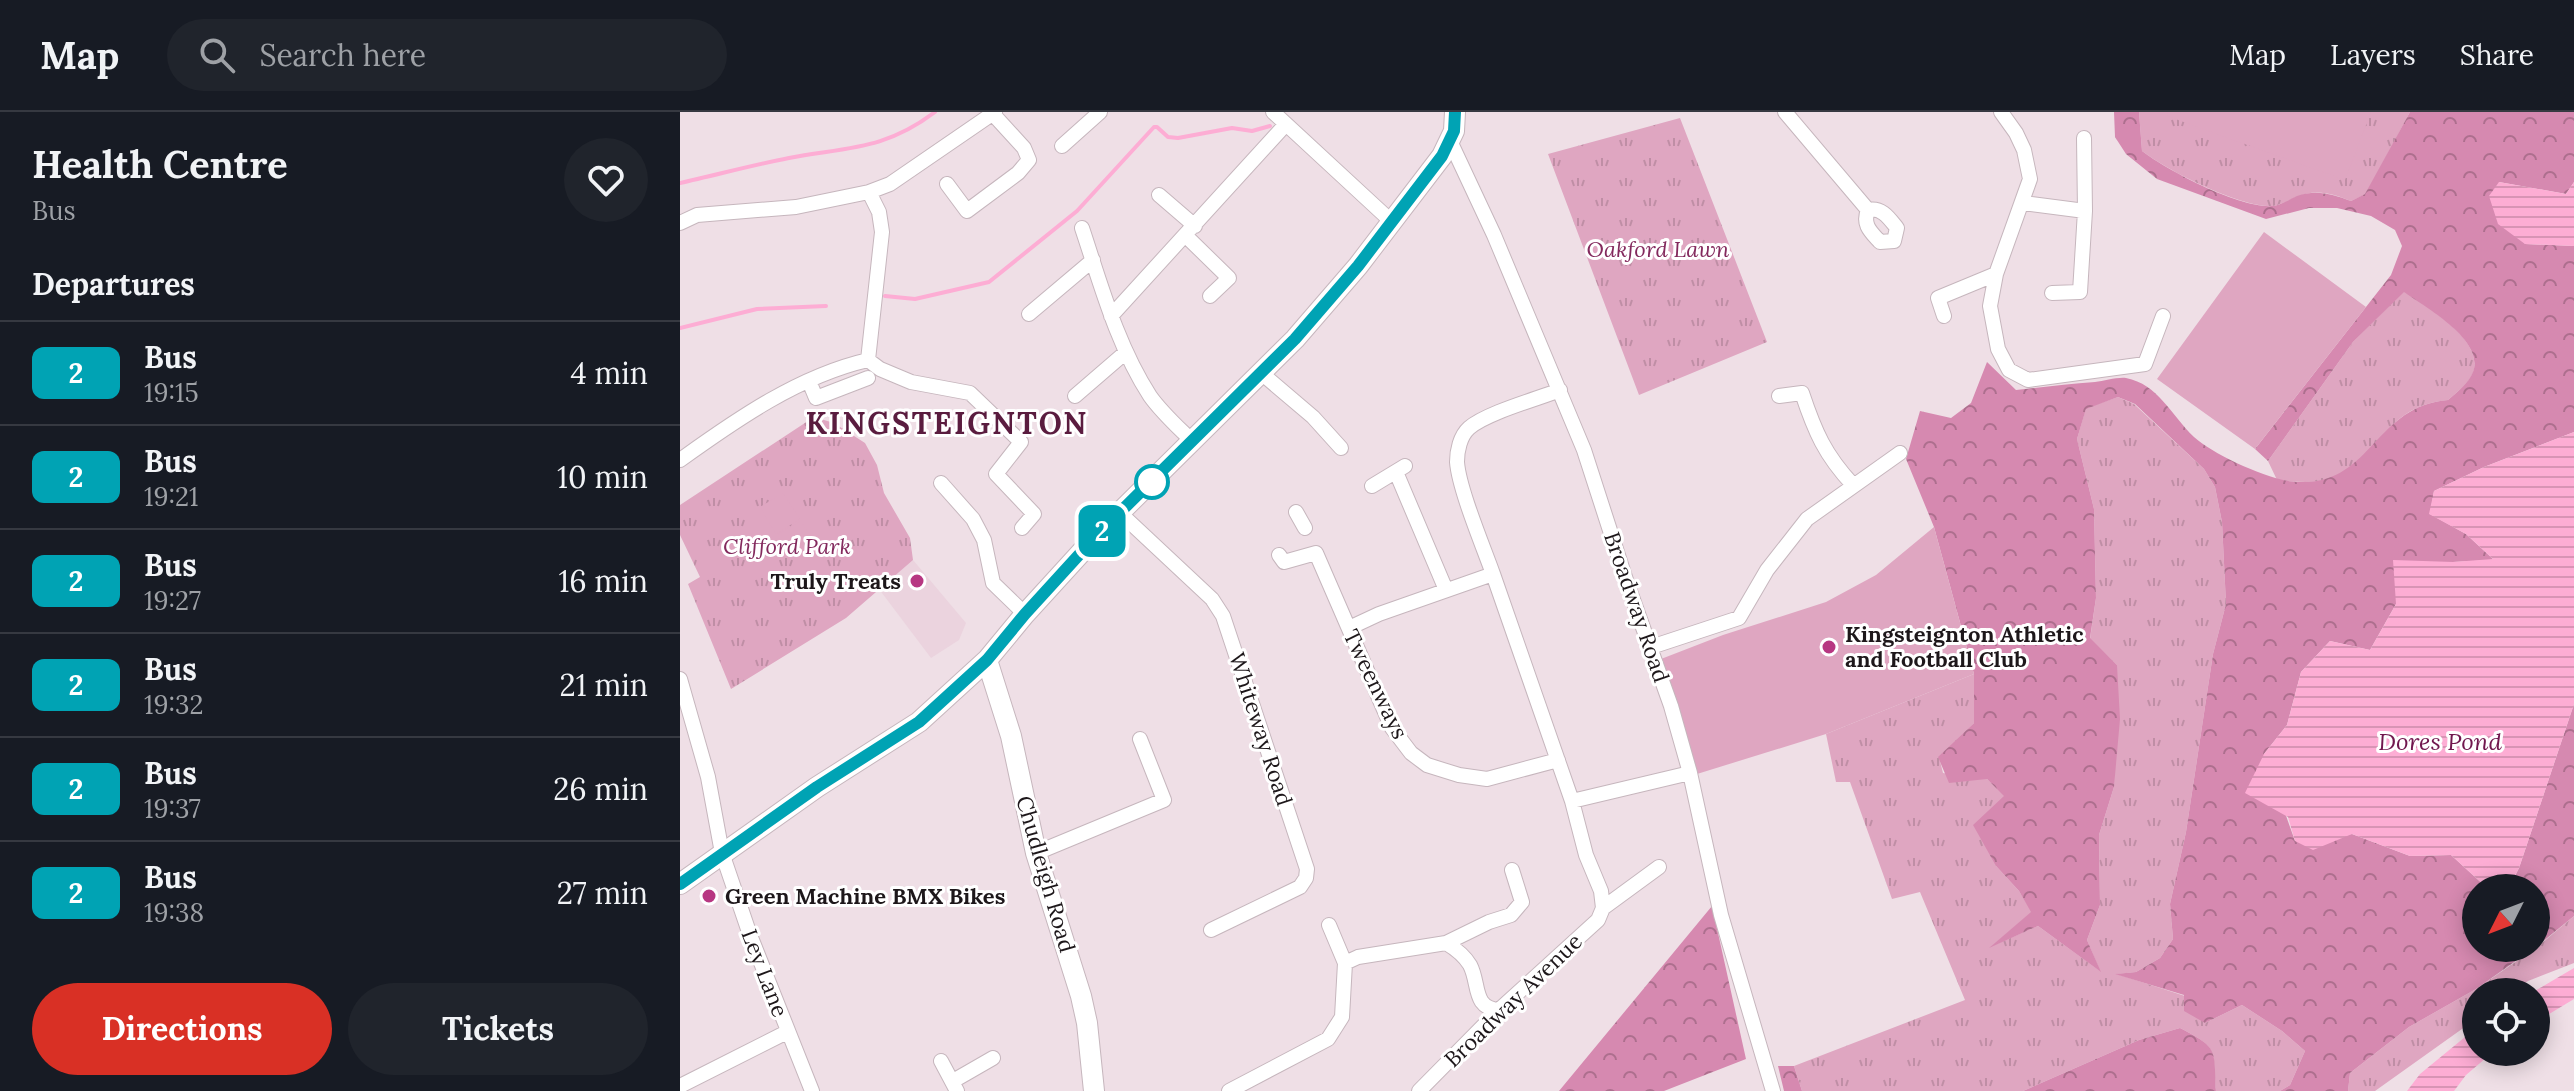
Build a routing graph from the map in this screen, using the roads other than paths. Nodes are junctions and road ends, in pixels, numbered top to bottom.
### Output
1 (1100, 112) edge
2 (1273, 112) edge
3 (1455, 112) edge
4 (1785, 112) edge
5 (2001, 112) edge
6 (994, 113) edge
7 (1286, 124) junction
8 (2084, 138) dead end
9 (1450, 141) junction
10 (1062, 146) dead end
11 (947, 184) dead end
12 (869, 192) junction
13 (1159, 195) dead end
14 (2023, 203) junction
15 (1868, 210) dead end
16 (2085, 211) junction
17 (1392, 222) junction
18 (680, 223) edge
19 (1082, 228) dead end
20 (1190, 231) junction
21 (1093, 260) junction
22 (1996, 274) junction
23 (2052, 293) dead end
24 (1210, 296) dead end
25 (1029, 314) dead end
26 (1111, 316) junction
27 (1944, 316) dead end
28 (2163, 316) dead end
29 (1126, 352) junction
30 (868, 360) junction
31 (1260, 372) junction
32 (868, 378) dead end
33 (809, 381) junction
34 (1560, 390) junction
35 (1075, 396) dead end
36 (1779, 396) dead end
37 (1193, 442) junction
38 (1341, 448) dead end
39 (1900, 453) dead end
40 (680, 460) edge
41 (941, 483) dead end
42 (1853, 485) junction
43 (1372, 486) dead end
44 (1296, 512) dead end
45 (1120, 513) junction
46 (1022, 528) dead end
47 (1316, 553) junction
48 (1279, 555) dead end
49 (1493, 574) junction
50 (1446, 590) junction
51 (1025, 614) junction
52 (1349, 628) junction
53 (1651, 647) junction
54 (987, 660) junction
55 (680, 679) edge
56 (687, 729) edge
57 (1140, 739) dead end
58 (1558, 760) junction
59 (1690, 773) junction
60 (1572, 801) junction
61 (722, 853) junction
62 (1036, 853) junction
63 (1659, 867) dead end
64 (1512, 870) dead end
65 (680, 884) edge
66 (1603, 908) junction
67 (1329, 925) dead end
68 (1211, 930) dead end
69 (1446, 943) junction
70 (1345, 963) junction
71 (1499, 1010) junction
72 (787, 1032) junction
73 (993, 1058) dead end
74 (941, 1061) dead end
75 (680, 1086) edge
76 (955, 1086) edge
77 (812, 1091) edge
78 (1094, 1091) edge
79 (1229, 1091) edge
80 (1419, 1091) edge
81 (1773, 1091) edge

1 - 10 street
2 - 7 street
3 - 9 main road
4 - 15 street
5 - 14 street
6 - 11 street
6 - 12 street
7 - 17 street
7 - 20 street
8 - 16 street
9 - 17 main road
9 - 34 street, Broadway Road
12 - 18 street
12 - 30 street
13 - 20 street
14 - 16 street
14 - 22 street
16 - 23 street
17 - 31 main road
19 - 21 street
20 - 24 street
20 - 26 street
21 - 25 street
21 - 26 street
22 - 27 street
22 - 28 street
26 - 29 street
29 - 35 street
29 - 37 street
30 - 33 street
30 - 46 street
31 - 37 main road
31 - 38 street
32 - 33 street
33 - 40 street
34 - 49 street
34 - 53 street, Broadway Road
36 - 42 street
37 - 45 main road
39 - 42 street
41 - 51 street
42 - 53 street
43 - 50 street
44 - 47 street, Tweenways
45 - 51 main road
45 - 68 street, Whiteway Road
47 - 48 street
47 - 52 street, Tweenways
49 - 50 street
49 - 58 street
50 - 52 street
51 - 54 main road
52 - 58 street, Tweenways
53 - 59 street, Broadway Road
54 - 61 main road
54 - 62 main road, Chudleigh Road
55 - 56 street, Ley Lane
56 - 61 street, Ley Lane
57 - 62 street
58 - 60 street
59 - 60 street
59 - 81 street, Broadway Road
60 - 66 street
61 - 65 main road
61 - 72 street, Ley Lane
62 - 78 main road, Chudleigh Road
63 - 66 street, Broadway Avenue
64 - 69 street
66 - 71 street, Broadway Avenue
67 - 70 street
69 - 70 street
69 - 71 street
70 - 79 street
71 - 80 street, Broadway Avenue
72 - 75 street
72 - 77 street, Ley Lane
73 - 76 street
74 - 76 street

